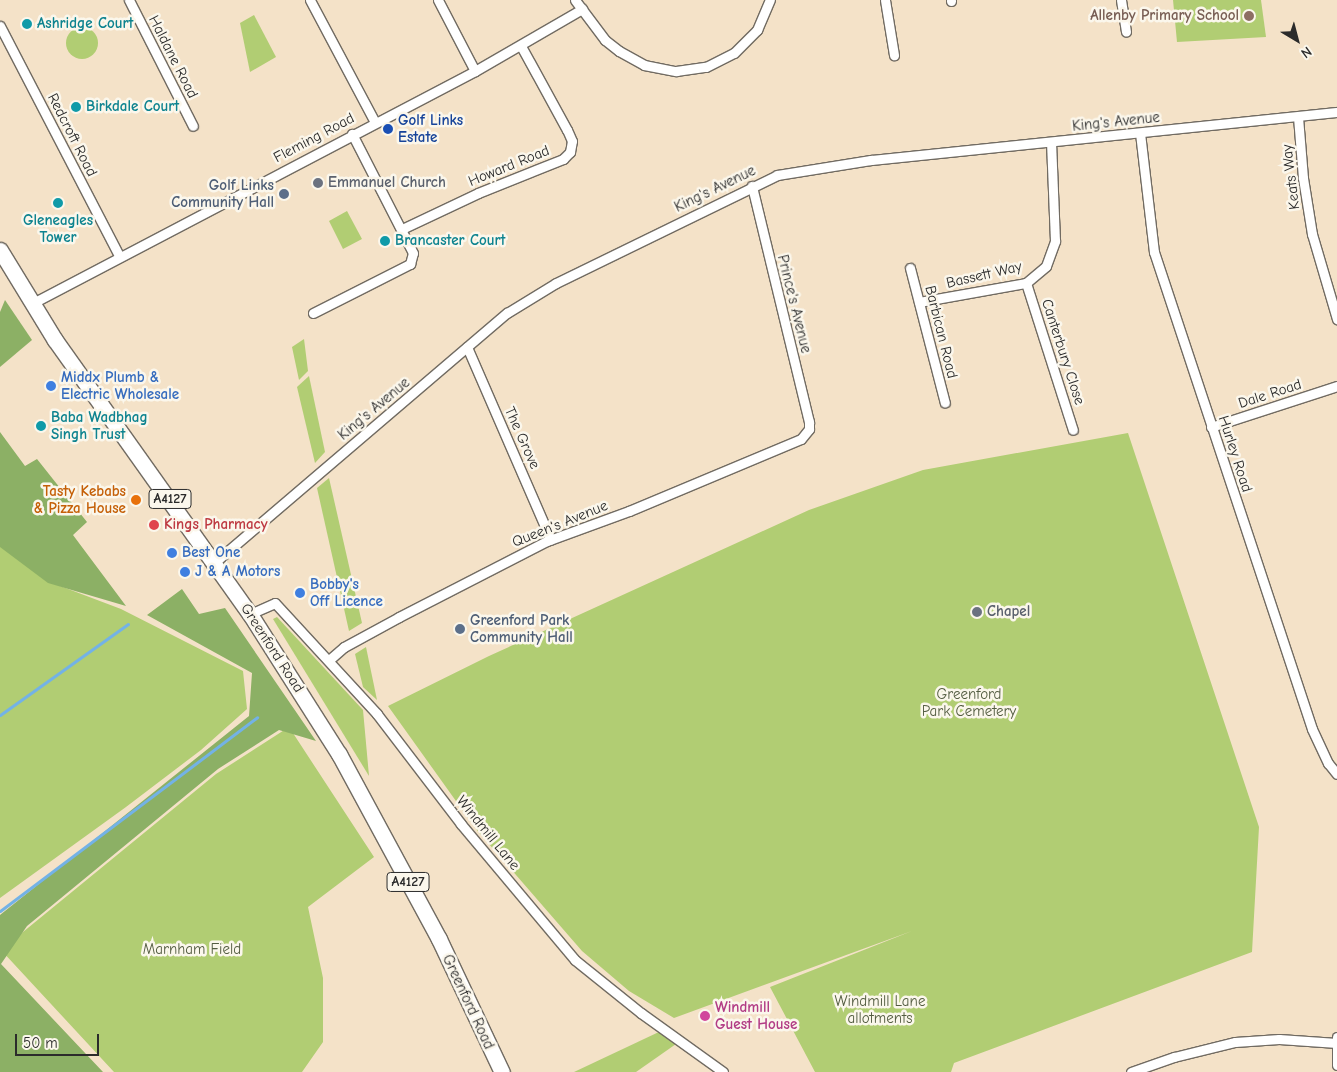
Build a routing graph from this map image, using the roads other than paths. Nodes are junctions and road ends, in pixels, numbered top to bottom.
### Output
1 (129, 0) edge
2 (310, 0) edge
3 (438, 0) edge
4 (575, 0) edge
5 (770, 0) edge
6 (885, 0) edge
7 (1122, 0) edge
8 (582, 10) junction
9 (0, 26) edge
10 (1126, 32) dead end
11 (521, 46) junction
12 (894, 55) dead end
13 (475, 72) junction
14 (1337, 112) edge
15 (1298, 117) junction
16 (375, 122) junction
17 (192, 126) dead end
18 (1140, 133) junction
19 (352, 134) junction
20 (1051, 143) junction
21 (752, 186) junction
22 (402, 229) junction
23 (0, 250) edge
24 (118, 256) junction
25 (910, 268) dead end
26 (1026, 283) junction
27 (920, 302) junction
28 (31, 304) junction
29 (313, 313) dead end
30 (1337, 319) edge
31 (467, 347) junction
32 (1337, 386) edge
33 (945, 403) dead end
34 (1211, 427) junction
35 (809, 429) joint
36 (1073, 430) dead end
37 (551, 540) junction
38 (215, 562) junction
39 (250, 614) junction
40 (329, 660) junction
41 (1337, 774) edge
42 (1337, 1041) edge
43 (1337, 1065) edge
44 (502, 1072) edge
45 (723, 1072) edge
46 (1131, 1072) edge

1 - 17 street, Haldane Road
2 - 16 street
3 - 13 street
4 - 8 street
5 - 8 street
6 - 12 street
7 - 10 street
8 - 11 street, Fleming Road
9 - 24 street, Redcroft Road
11 - 13 street, Fleming Road
11 - 22 street, Howard Road
13 - 16 street, Fleming Road
14 - 15 street, King's Avenue
15 - 18 street, King's Avenue
15 - 30 street, Keats Way
16 - 19 street, Fleming Road
18 - 20 street, King's Avenue
18 - 34 street, Hurley Road
19 - 22 street
19 - 24 street, Fleming Road
20 - 21 street, King's Avenue
20 - 26 street, Bassett Way
21 - 31 street, King's Avenue
21 - 35 street, Prince's Avenue
22 - 29 street
23 - 28 main road, Greenford Road / A4127
24 - 28 street, Fleming Road
25 - 27 street, Barbican Road
26 - 27 street, Bassett Way
26 - 36 street, Canterbury Close
27 - 33 street, Barbican Road
28 - 38 main road, Greenford Road / A4127
31 - 37 street, The Grove
31 - 38 street, King's Avenue
32 - 34 street, Dale Road
34 - 41 street, Hurley Road
35 - 37 street, Queen's Avenue
37 - 40 street, Queen's Avenue
38 - 39 main road, Greenford Road / A4127
39 - 40 street, Windmill Lane
39 - 44 main road, Greenford Road / A4127
40 - 45 street, Windmill Lane
42 - 43 street
42 - 46 street

